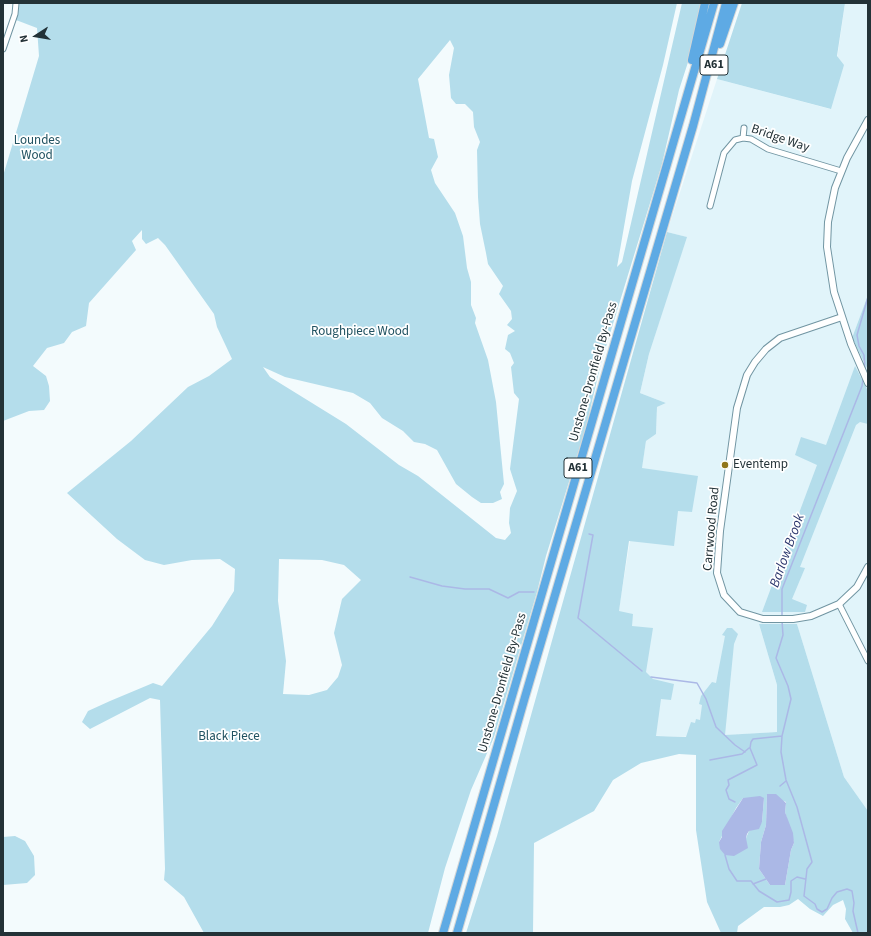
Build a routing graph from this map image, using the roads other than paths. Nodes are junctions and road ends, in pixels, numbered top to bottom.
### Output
1 (16, 3) edge
2 (705, 3) edge
3 (714, 3) edge
4 (726, 3) edge
5 (734, 3) edge
6 (3, 49) edge
7 (684, 104) junction
8 (868, 120) edge
9 (693, 126) junction
10 (744, 128) dead end
11 (742, 138) junction
12 (842, 171) junction
13 (710, 206) dead end
14 (842, 317) junction
15 (868, 383) edge
16 (868, 567) edge
17 (839, 604) junction
18 (868, 661) edge
19 (443, 933) edge
20 (458, 933) edge

1 - 6 street
2 - 7 highway, A61
3 - 7 highway, Unstone-Dronfield By-Pass / A61
4 - 9 highway, Unstone-Dronfield By-Pass / A61
5 - 9 highway, A61
7 - 19 highway, Unstone-Dronfield By-Pass / A61
8 - 12 street
9 - 20 highway, Unstone-Dronfield By-Pass / A61
10 - 11 street
11 - 12 street, Bridge Way
11 - 13 street, Bridge Way
12 - 14 street
14 - 15 street
14 - 17 street, Carrwood Road
16 - 17 street
17 - 18 street

